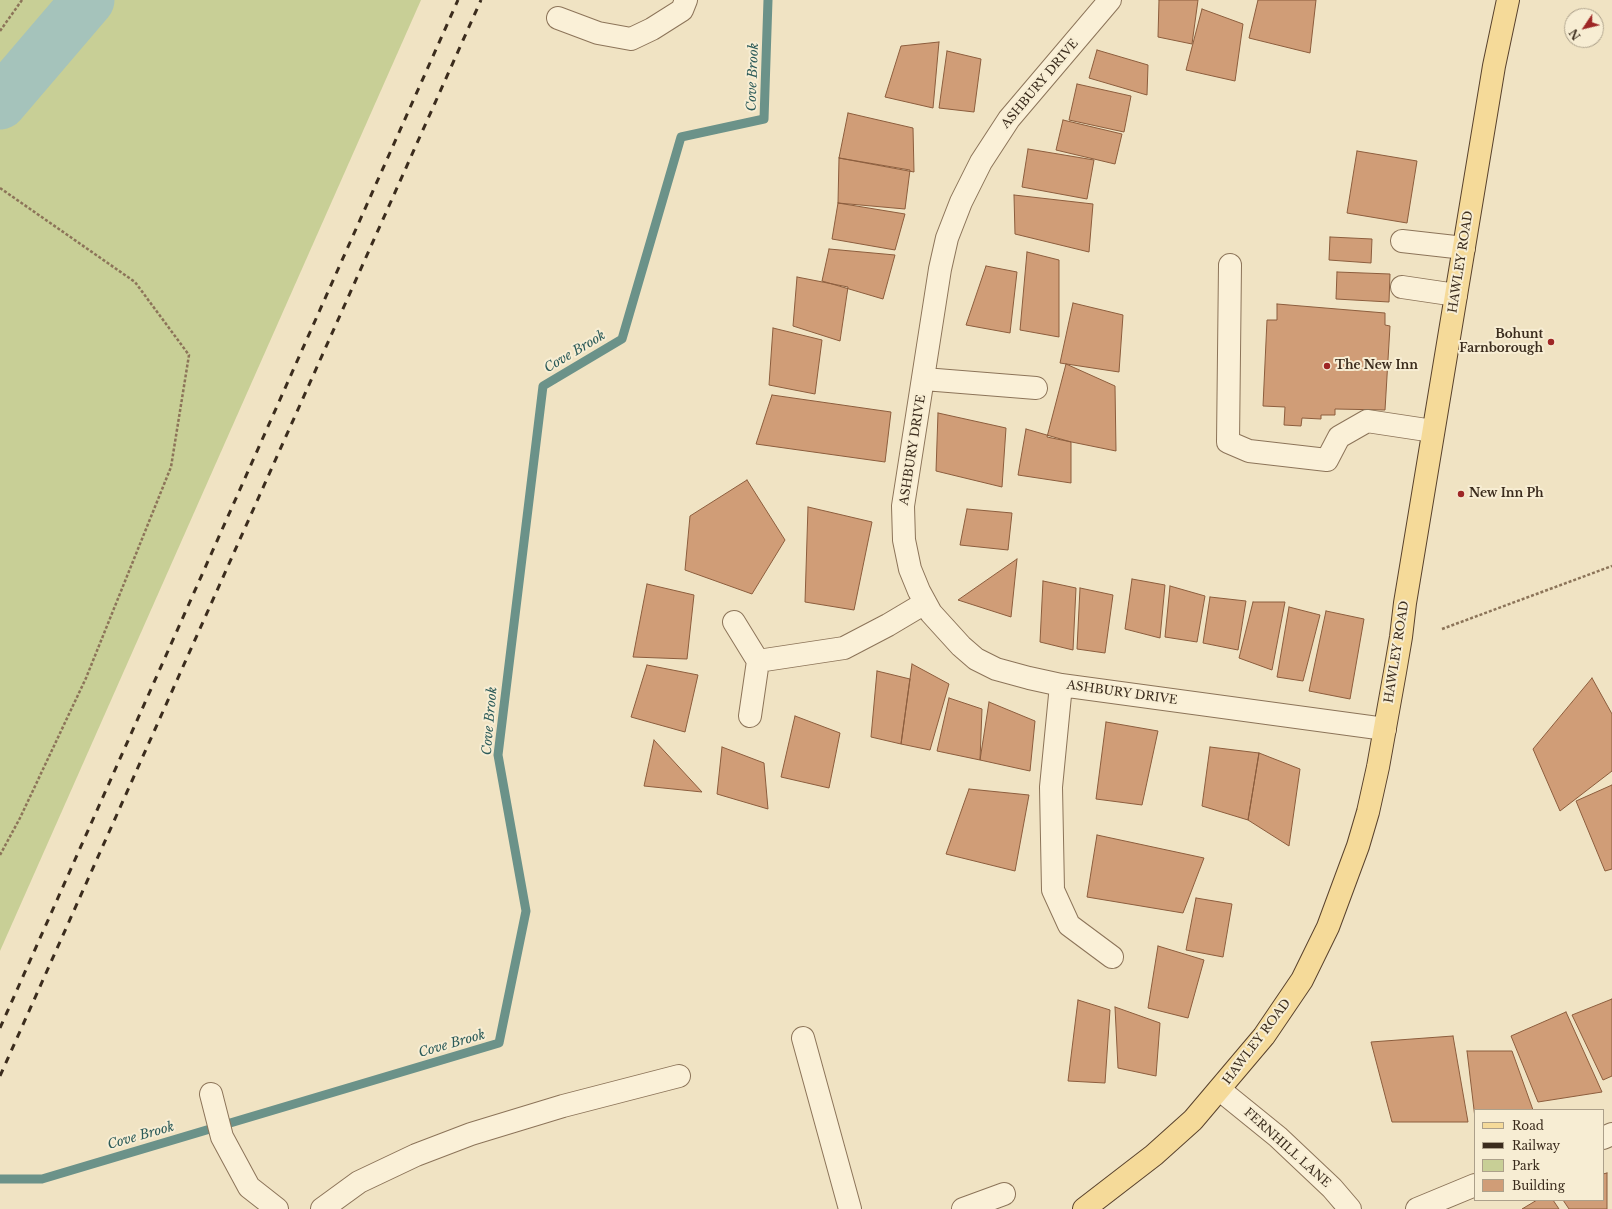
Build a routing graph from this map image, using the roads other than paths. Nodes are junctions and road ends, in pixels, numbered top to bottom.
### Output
1 (686, 0) edge
2 (1110, 0) edge
3 (1508, 0) edge
4 (558, 18) dead end
5 (1402, 241) dead end
6 (1464, 248) junction
7 (1230, 265) dead end
8 (1402, 287) dead end
9 (1456, 295) junction
10 (924, 379) junction
11 (1036, 388) dead end
12 (1434, 431) junction
13 (925, 603) junction
14 (734, 622) dead end
15 (758, 661) junction
16 (1061, 685) junction
17 (750, 716) dead end
18 (1385, 729) junction
19 (1112, 957) dead end
20 (803, 1038) dead end
21 (679, 1076) dead end
22 (1220, 1090) junction
23 (213, 1102) dead end
24 (1474, 1185) edge
25 (1004, 1194) dead end
26 (277, 1209) edge
27 (322, 1209) edge
28 (850, 1209) edge
29 (963, 1209) edge
30 (1084, 1209) edge
31 (1350, 1209) edge
32 (1417, 1209) edge

1 - 4 street
2 - 10 street, ASHBURY DRIVE
3 - 6 main road, HAWLEY ROAD
5 - 6 street
6 - 9 main road, HAWLEY ROAD
7 - 12 street
8 - 9 street
9 - 12 main road, HAWLEY ROAD
10 - 11 street
10 - 13 street, ASHBURY DRIVE
12 - 18 main road, HAWLEY ROAD
13 - 15 street
13 - 16 street, ASHBURY DRIVE
14 - 15 street
15 - 17 street
16 - 18 street, ASHBURY DRIVE
16 - 19 street
18 - 22 main road, HAWLEY ROAD
20 - 28 street
21 - 27 street
22 - 30 main road, HAWLEY ROAD
22 - 31 street, FERNHILL LANE
23 - 26 street
24 - 32 street
25 - 29 street

